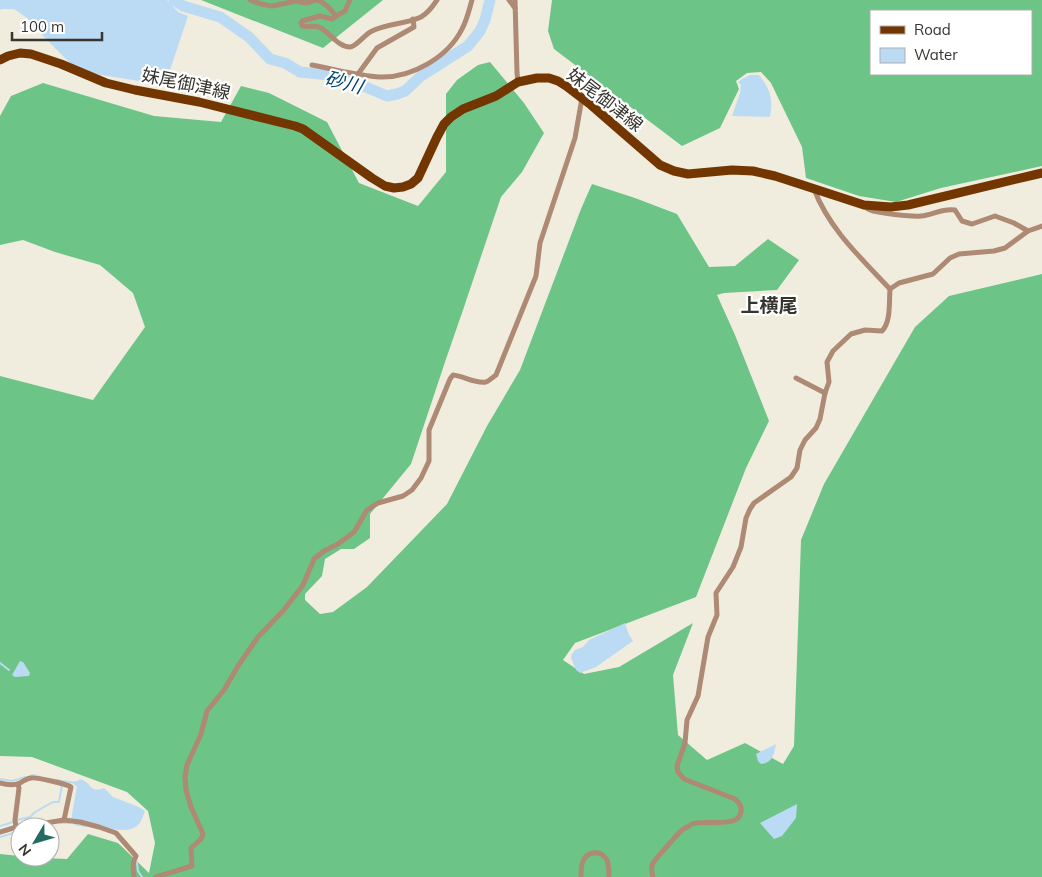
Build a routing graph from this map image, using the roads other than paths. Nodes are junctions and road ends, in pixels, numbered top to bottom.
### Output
1 (250, 0) edge
2 (316, 0) edge
3 (350, 0) edge
4 (437, 0) edge
5 (472, 0) edge
6 (509, 0) edge
7 (515, 0) edge
8 (515, 8) junction
9 (336, 16) junction
10 (413, 19) junction
11 (0, 60) edge
12 (312, 65) dead end
13 (358, 74) junction
14 (518, 82) junction
15 (582, 97) junction
16 (1042, 173) edge
17 (814, 189) junction
18 (864, 205) junction
19 (1042, 225) edge
20 (1028, 231) junction
21 (890, 290) junction
22 (796, 378) dead end
23 (825, 393) junction
24 (0, 783) edge
25 (18, 784) junction
26 (15, 817) edge
27 (64, 820) junction
28 (60, 821) edge
29 (134, 877) edge
30 (156, 877) edge
31 (580, 877) edge
32 (609, 877) edge
33 (653, 877) edge

1 - 2 street
2 - 9 street
3 - 9 street
4 - 10 street
5 - 13 street
6 - 8 street
7 - 8 street
8 - 14 street
9 - 10 street
10 - 13 street
11 - 14 main road, 妹尾御津線
12 - 13 street
14 - 15 main road, 妹尾御津線
15 - 17 main road, 妹尾御津線
15 - 30 street
16 - 18 main road, 妹尾御津線
17 - 18 main road, 妹尾御津線
17 - 21 street
18 - 20 street
19 - 20 street
20 - 21 street
21 - 23 street
22 - 23 street
23 - 33 street
24 - 25 street
25 - 26 street
25 - 27 street
27 - 28 street
27 - 29 street
31 - 32 street

